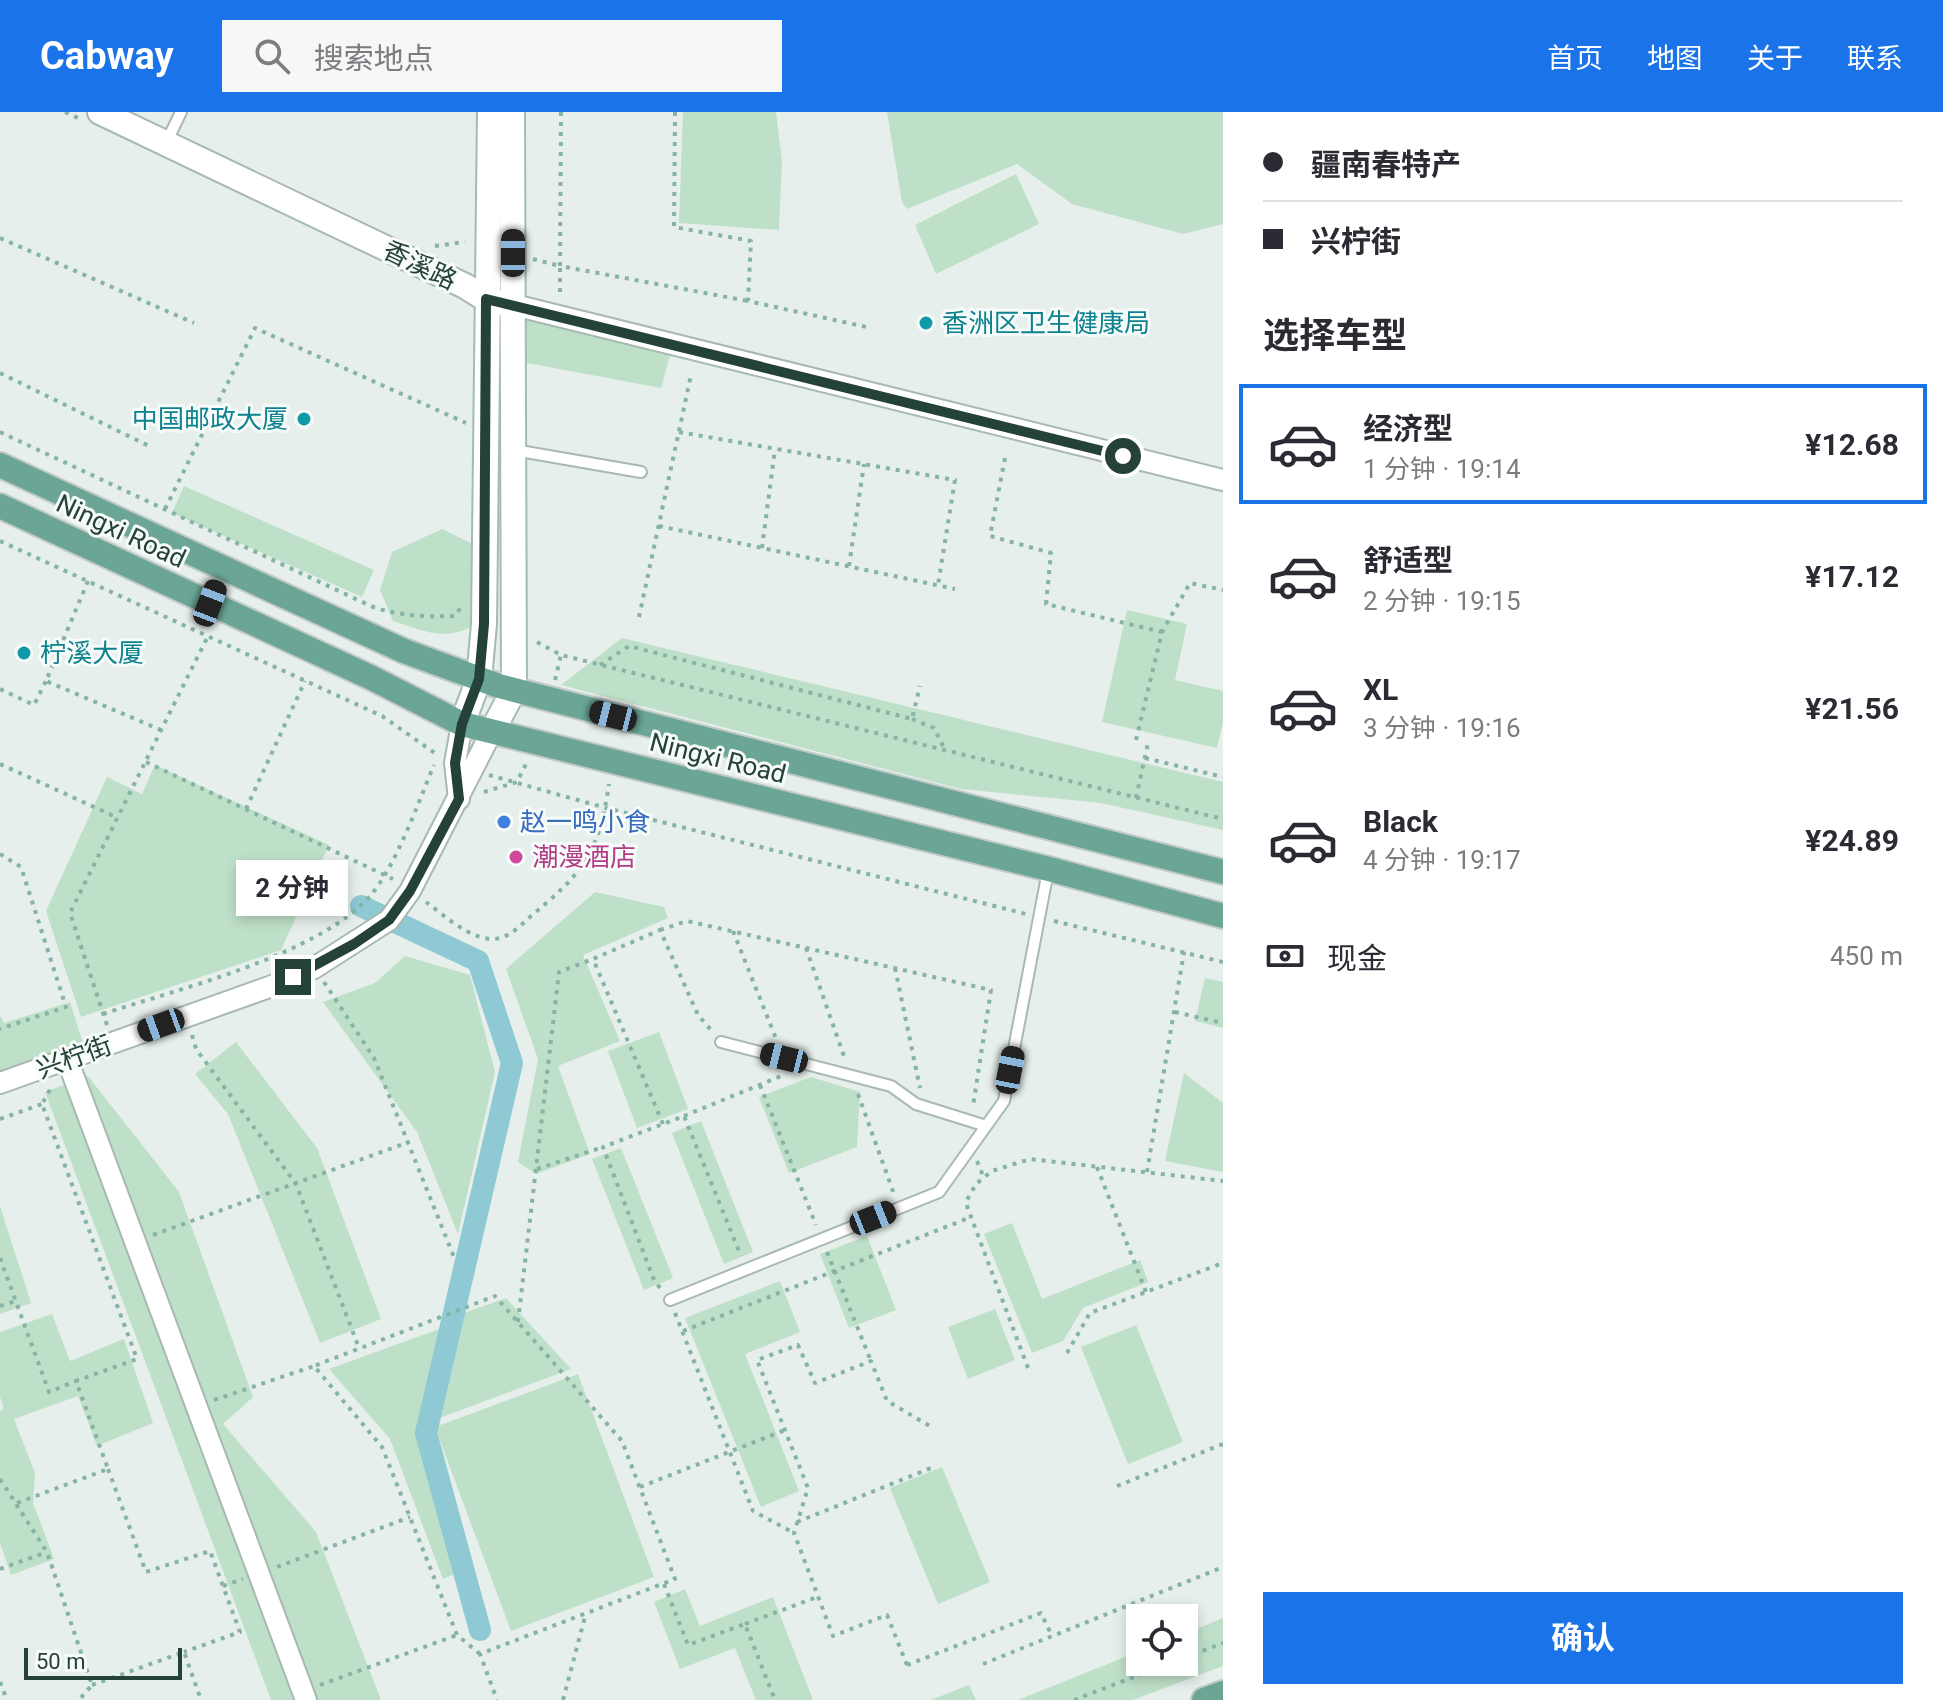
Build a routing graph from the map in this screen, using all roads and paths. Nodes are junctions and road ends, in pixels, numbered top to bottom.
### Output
1 (65, 112) edge
2 (181, 112) edge
3 (490, 112) edge
4 (512, 112) edge
5 (561, 112) edge
6 (675, 112) edge
7 (96, 118) edge
8 (166, 143) junction
9 (0, 238) edge
10 (474, 239) dead end
11 (421, 242) dead end
12 (535, 245) dead end
13 (535, 275) dead end
14 (486, 299) junction
15 (748, 301) junction
16 (514, 305) junction
17 (194, 323) dead end
18 (871, 328) dead end
19 (0, 373) edge
20 (691, 375) dead end
21 (472, 412) dead end
22 (0, 432) edge
23 (679, 432) junction
24 (149, 446) dead end
25 (775, 449) junction
26 (514, 450) junction
27 (1005, 458) dead end
28 (864, 464) junction
29 (0, 465) edge
30 (641, 472) dead end
31 (1223, 480) edge
32 (0, 506) edge
33 (165, 509) junction
34 (659, 526) junction
35 (0, 541) edge
36 (762, 548) junction
37 (849, 566) junction
38 (223, 568) junction
39 (88, 581) junction
40 (938, 585) junction
41 (955, 589) dead end
42 (1223, 590) edge
43 (467, 596) dead end
44 (210, 603) junction
45 (639, 617) dead end
46 (1162, 632) junction
47 (208, 636) junction
48 (530, 639) dead end
49 (600, 665) junction
50 (479, 679) junction
51 (46, 681) junction
52 (305, 681) junction
53 (920, 686) dead end
54 (0, 689) edge
55 (514, 690) junction
56 (912, 719) junction
57 (462, 724) junction
58 (161, 730) junction
59 (491, 733) junction
60 (1136, 740) dead end
61 (1148, 743) dead end
62 (945, 750) junction
63 (755, 752) junction
64 (1145, 758) junction
65 (455, 763) junction
66 (0, 764) edge
67 (1223, 777) edge
68 (745, 794) junction
69 (1136, 798) junction
70 (246, 809) dead end
71 (118, 818) junction
72 (1223, 819) edge
73 (1, 853) edge
74 (1049, 869) junction
75 (1223, 872) edge
76 (1223, 916) edge
77 (1040, 917) junction
78 (660, 930) junction
79 (733, 931) junction
80 (1184, 952) junction
81 (593, 959) junction
82 (1223, 962) edge
83 (314, 968) junction
84 (895, 968) junction
85 (1174, 1012) junction
86 (103, 1014) junction
87 (185, 1017) junction
88 (1223, 1023) edge
89 (0, 1029) edge
90 (721, 1042) joint
91 (113, 1043) junction
92 (784, 1058) junction
93 (67, 1059) junction
94 (809, 1065) junction
95 (0, 1083) edge
96 (42, 1104) junction
97 (924, 1106) junction
98 (684, 1116) junction
99 (0, 1119) edge
100 (971, 1121) junction
101 (663, 1124) junction
102 (983, 1125) junction
103 (409, 1142) junction
104 (603, 1147) junction
105 (1097, 1167) junction
106 (536, 1169) junction
107 (1147, 1172) junction
108 (1223, 1181) edge
109 (296, 1184) junction
110 (971, 1217) junction
111 (135, 1241) junction
112 (454, 1257) dead end
113 (0, 1258) edge
114 (1223, 1263) edge
115 (747, 1269) junction
116 (1146, 1292) junction
117 (670, 1300) junction
118 (16, 1301) junction
119 (0, 1306) edge
120 (518, 1322) junction
121 (682, 1331) junction
122 (359, 1348) junction
123 (1067, 1353) dead end
124 (314, 1366) junction
125 (1028, 1368) dead end
126 (76, 1381) junction
127 (197, 1406) junction
128 (930, 1426) dead end
129 (785, 1430) junction
130 (1223, 1444) edge
131 (731, 1451) junction
132 (931, 1468) dead end
133 (108, 1469) junction
134 (0, 1479) edge
135 (1117, 1486) dead end
136 (640, 1487) junction
137 (17, 1503) junction
138 (410, 1517) junction
139 (797, 1522) junction
140 (794, 1533) junction
141 (47, 1552) junction
142 (1223, 1567) edge
143 (0, 1569) edge
144 (260, 1573) junction
145 (664, 1584) junction
146 (223, 1586) junction
147 (818, 1596) junction
148 (587, 1613) junction
149 (745, 1624) junction
150 (457, 1635) junction
151 (1052, 1636) junction
152 (1223, 1643) edge
153 (184, 1652) junction
154 (1198, 1653) edge
155 (480, 1654) junction
156 (983, 1664) dead end
157 (1137, 1676) edge
158 (0, 1682) edge
159 (92, 1685) junction
160 (1223, 1693) edge
161 (304, 1696) edge
162 (7, 1700) edge
163 (79, 1700) edge
164 (201, 1700) edge
165 (497, 1700) edge
166 (563, 1700) edge
167 (775, 1700) edge
168 (1074, 1700) edge
169 (1204, 1700) edge

1 - 7 path
2 - 8 lane
3 - 14 main road
4 - 16 main road
5 - 15 path
6 - 15 path
7 - 8 main road, 香溪路
8 - 14 main road, 香溪路
9 - 17 path
10 - 11 path
12 - 13 path
14 - 16 main road, 香溪路
14 - 50 main road
15 - 18 path
16 - 26 main road
16 - 31 street, 香溪路
19 - 24 path
20 - 23 path
21 - 33 path
22 - 33 path
23 - 25 path
23 - 34 path
25 - 28 path
25 - 36 path
26 - 30 lane
26 - 55 main road
27 - 46 path
28 - 37 path
28 - 40 path
29 - 38 main road, Ningxi Road
32 - 44 main road, Ningxi Road
33 - 43 path
34 - 36 path
34 - 45 path
35 - 39 path
36 - 37 path
37 - 40 path
38 - 44 main road
38 - 50 main road, Ningxi Road
39 - 47 path
39 - 51 path
40 - 41 path
42 - 46 path
44 - 57 main road, Ningxi Road
46 - 60 path
47 - 52 path
47 - 58 path
48 - 49 path
49 - 56 path
49 - 62 path
50 - 55 main road, Ningxi Road
50 - 57 main road
51 - 54 path
51 - 58 path
52 - 65 path
52 - 70 path
53 - 56 path
55 - 59 main road
55 - 63 main road, Ningxi Road
56 - 62 path
57 - 59 main road, Ningxi Road
57 - 65 street
58 - 71 path
59 - 65 street
59 - 68 main road, Ningxi Road
61 - 64 path
62 - 69 path
63 - 68 main road
63 - 75 main road, Ningxi Road
64 - 67 path
64 - 69 path
65 - 77 path
65 - 83 street, 兴柠街
65 - 86 path
66 - 71 path
68 - 74 main road, Ningxi Road
69 - 72 path
71 - 86 path
73 - 89 path
74 - 76 main road, Ningxi Road
74 - 77 lane
77 - 80 path
77 - 102 lane
78 - 79 path
78 - 81 path
78 - 90 path
79 - 84 path
79 - 92 path
80 - 82 path
80 - 85 path
81 - 101 path
81 - 106 path
83 - 87 street, 兴柠街
83 - 103 path
84 - 97 path
84 - 100 path
85 - 88 path
85 - 107 path
86 - 91 path
87 - 91 street, 兴柠街
87 - 109 path
90 - 92 lane
91 - 93 street, 兴柠街
92 - 94 lane
93 - 95 street, 兴柠街
93 - 96 path
93 - 111 street
94 - 97 lane
94 - 98 path
96 - 99 path
96 - 126 path
97 - 100 lane
98 - 101 path
98 - 115 path
100 - 102 lane
101 - 104 path
102 - 115 lane
103 - 109 path
103 - 112 path
104 - 106 path
104 - 117 path
105 - 107 path
105 - 110 path
105 - 116 path
106 - 120 path
107 - 108 path
109 - 111 path
109 - 122 path
110 - 121 path
110 - 125 path
111 - 127 street
113 - 118 path
114 - 116 path
115 - 117 lane
116 - 123 path
117 - 121 path
118 - 119 path
118 - 126 path
120 - 122 path
120 - 136 path
121 - 131 path
122 - 124 path
124 - 127 path
124 - 138 path
126 - 133 path
127 - 144 street
128 - 129 path
129 - 131 path
129 - 139 path
130 - 135 path
131 - 136 path
131 - 140 path
132 - 139 path
133 - 137 path
133 - 146 path
134 - 137 path
136 - 145 path
137 - 141 path
138 - 144 path
138 - 150 path
139 - 140 path
140 - 147 path
141 - 143 path
141 - 159 path
142 - 151 path
144 - 146 path
144 - 161 street
145 - 148 path
145 - 149 path
146 - 153 path
147 - 149 path
147 - 151 path
148 - 155 path
148 - 166 path
149 - 167 path
150 - 155 path
150 - 161 path
151 - 156 path
152 - 154 path
153 - 159 path
153 - 164 path
155 - 165 path
157 - 168 path
158 - 162 path
159 - 163 path
160 - 169 main road

